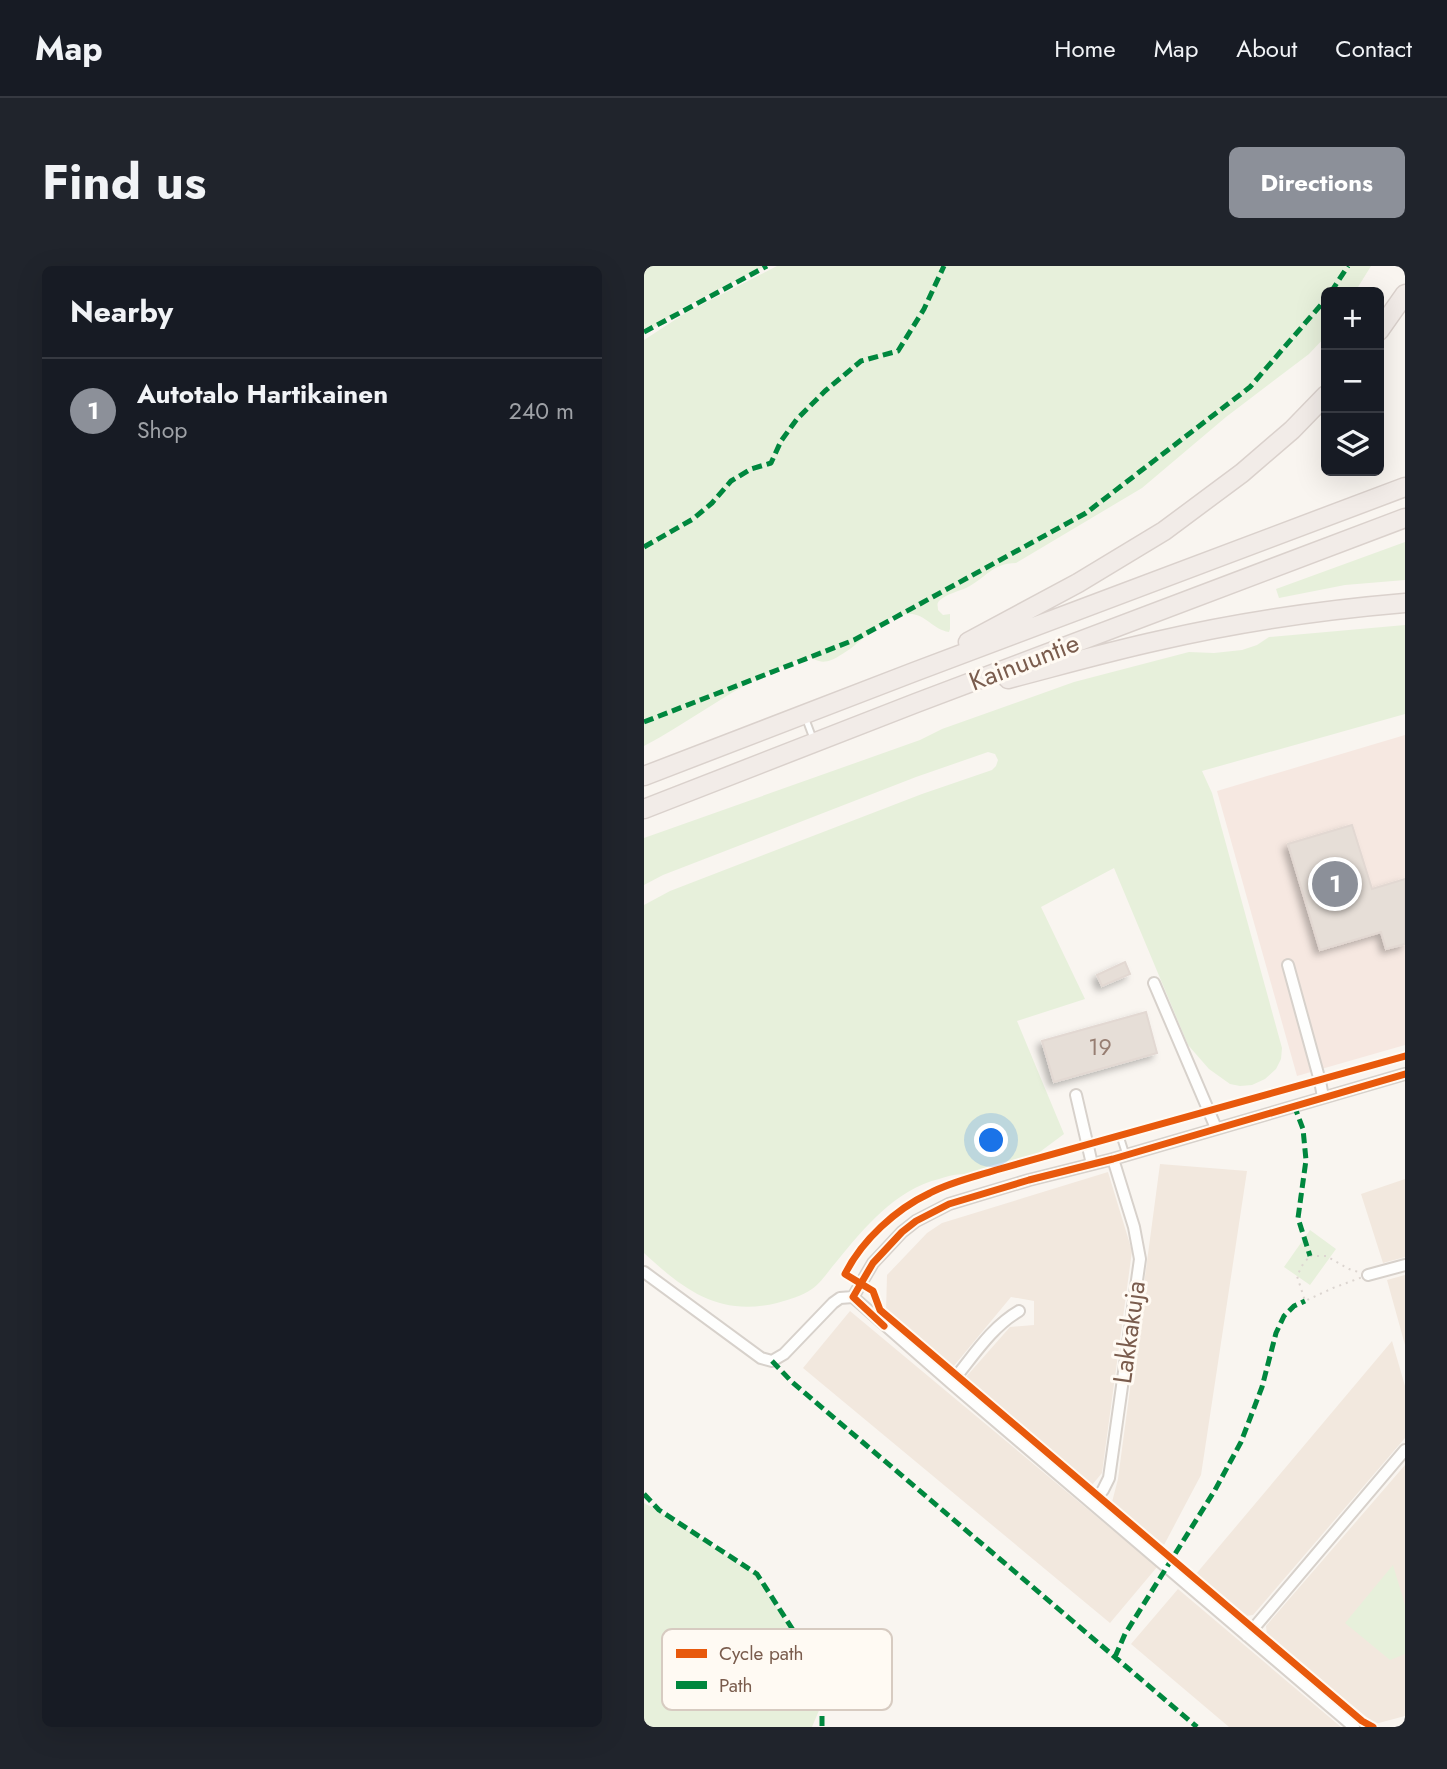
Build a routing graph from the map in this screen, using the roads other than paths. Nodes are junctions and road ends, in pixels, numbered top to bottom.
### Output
1 (1405, 294) edge
2 (1384, 324) edge
3 (1321, 400) edge
4 (1405, 487) edge
5 (1405, 518) edge
6 (1405, 603) edge
7 (914, 672) junction
8 (916, 703) junction
9 (804, 714) junction
10 (814, 743) junction
11 (644, 776) edge
12 (644, 809) edge
13 (1288, 965) dead end
14 (1154, 983) dead end
15 (1405, 1074) edge
16 (1076, 1095) dead end
17 (1323, 1097) junction
18 (1216, 1128) junction
19 (1120, 1136) dead end
20 (1126, 1155) junction
21 (1113, 1159) junction
22 (1092, 1164) junction
23 (1405, 1265) edge
24 (644, 1272) edge
25 (1368, 1275) road end
26 (853, 1297) junction
27 (1019, 1311) dead end
28 (950, 1383) junction
29 (1405, 1450) edge
30 (1092, 1503) junction
31 (1247, 1636) junction
32 (1354, 1727) edge

1 - 2 highway
3 - 7 highway
4 - 7 highway, Kainuuntie
5 - 8 highway, Kainuuntie
6 - 8 highway
7 - 9 highway, Kainuuntie
8 - 10 highway, Kainuuntie
9 - 10 lane
9 - 11 highway, Kainuuntie
10 - 12 highway, Kainuuntie
13 - 17 street
14 - 18 street
15 - 17 street
16 - 22 street
17 - 18 street
18 - 20 street
19 - 20 lane
20 - 21 street
21 - 22 street
21 - 30 street, Lakkakuja
22 - 26 street
23 - 25 street
24 - 26 street
26 - 28 street
27 - 28 street
28 - 30 street
29 - 31 street
30 - 31 street
31 - 32 street

